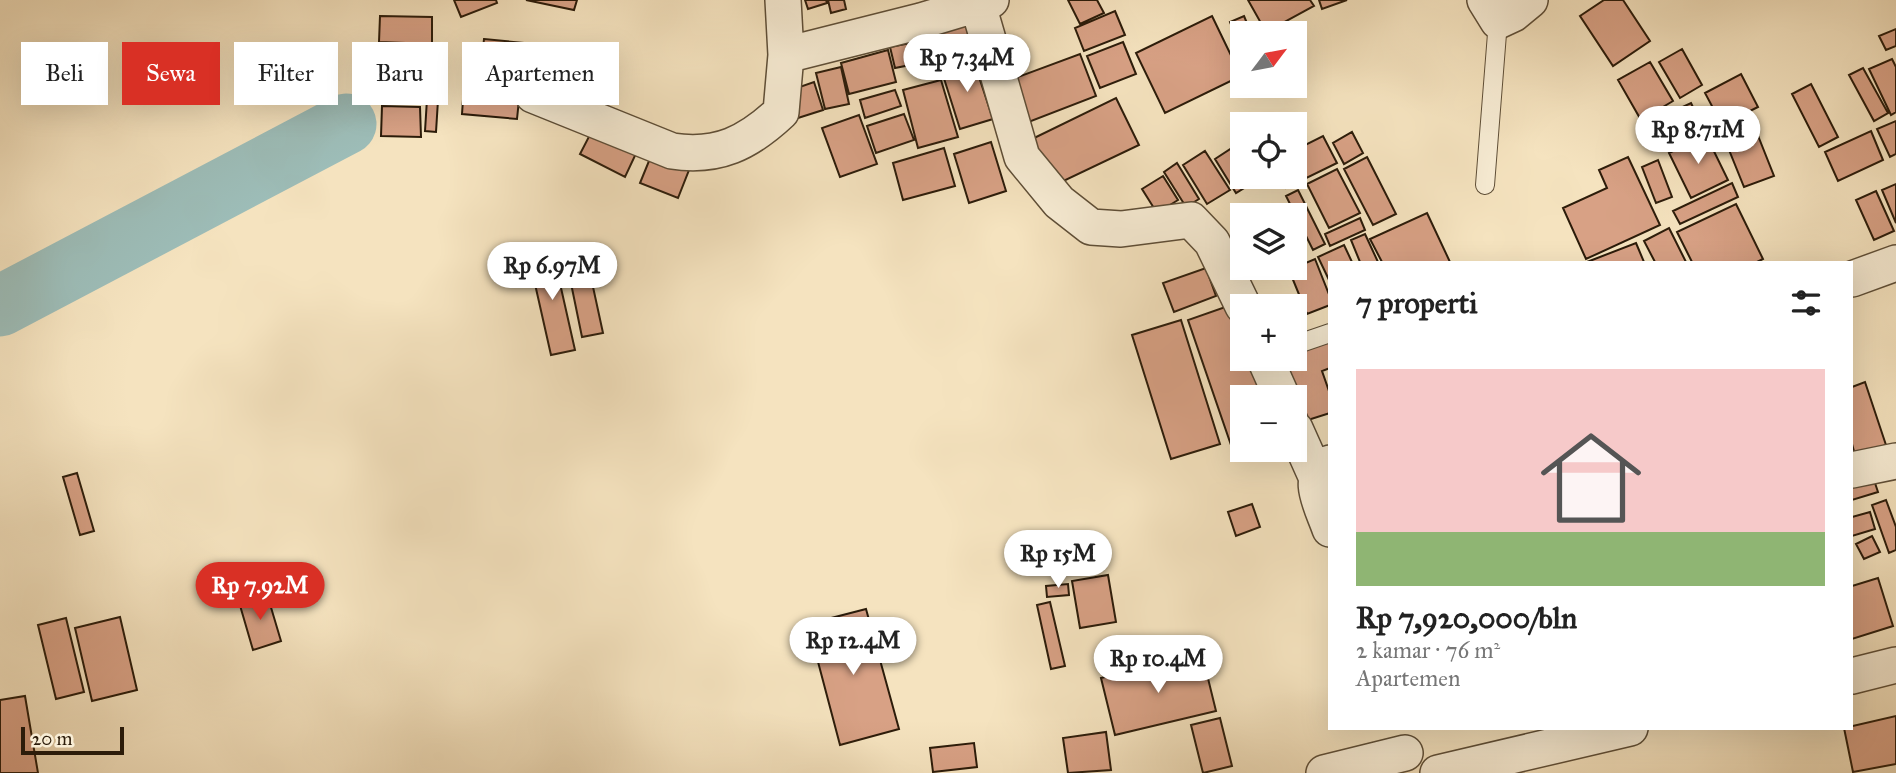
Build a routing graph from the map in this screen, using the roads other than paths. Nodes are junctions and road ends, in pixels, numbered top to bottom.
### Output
1 (783, 0) edge
2 (1530, 0) edge
3 (985, 3) edge
4 (1491, 10) edge
5 (786, 55) junction
6 (558, 105) edge
7 (1485, 185) dead end
8 (1896, 263) edge
9 (1853, 279) edge
10 (1237, 294) edge
11 (1328, 334) edge
12 (1307, 341) edge
13 (1307, 447) edge
14 (1896, 461) edge
15 (1323, 470) edge
16 (1853, 470) edge
17 (1328, 523) edge
18 (1896, 665) edge
19 (1853, 676) edge
20 (1621, 730) edge
21 (1404, 751) edge
22 (1324, 773) edge
23 (1438, 773) edge

1 - 5 street
2 - 4 street
3 - 5 street
3 - 10 street
4 - 7 lane
5 - 6 street
8 - 9 street
11 - 12 lane
13 - 15 street
14 - 16 street
15 - 17 street
18 - 19 street
20 - 23 street
21 - 22 street

